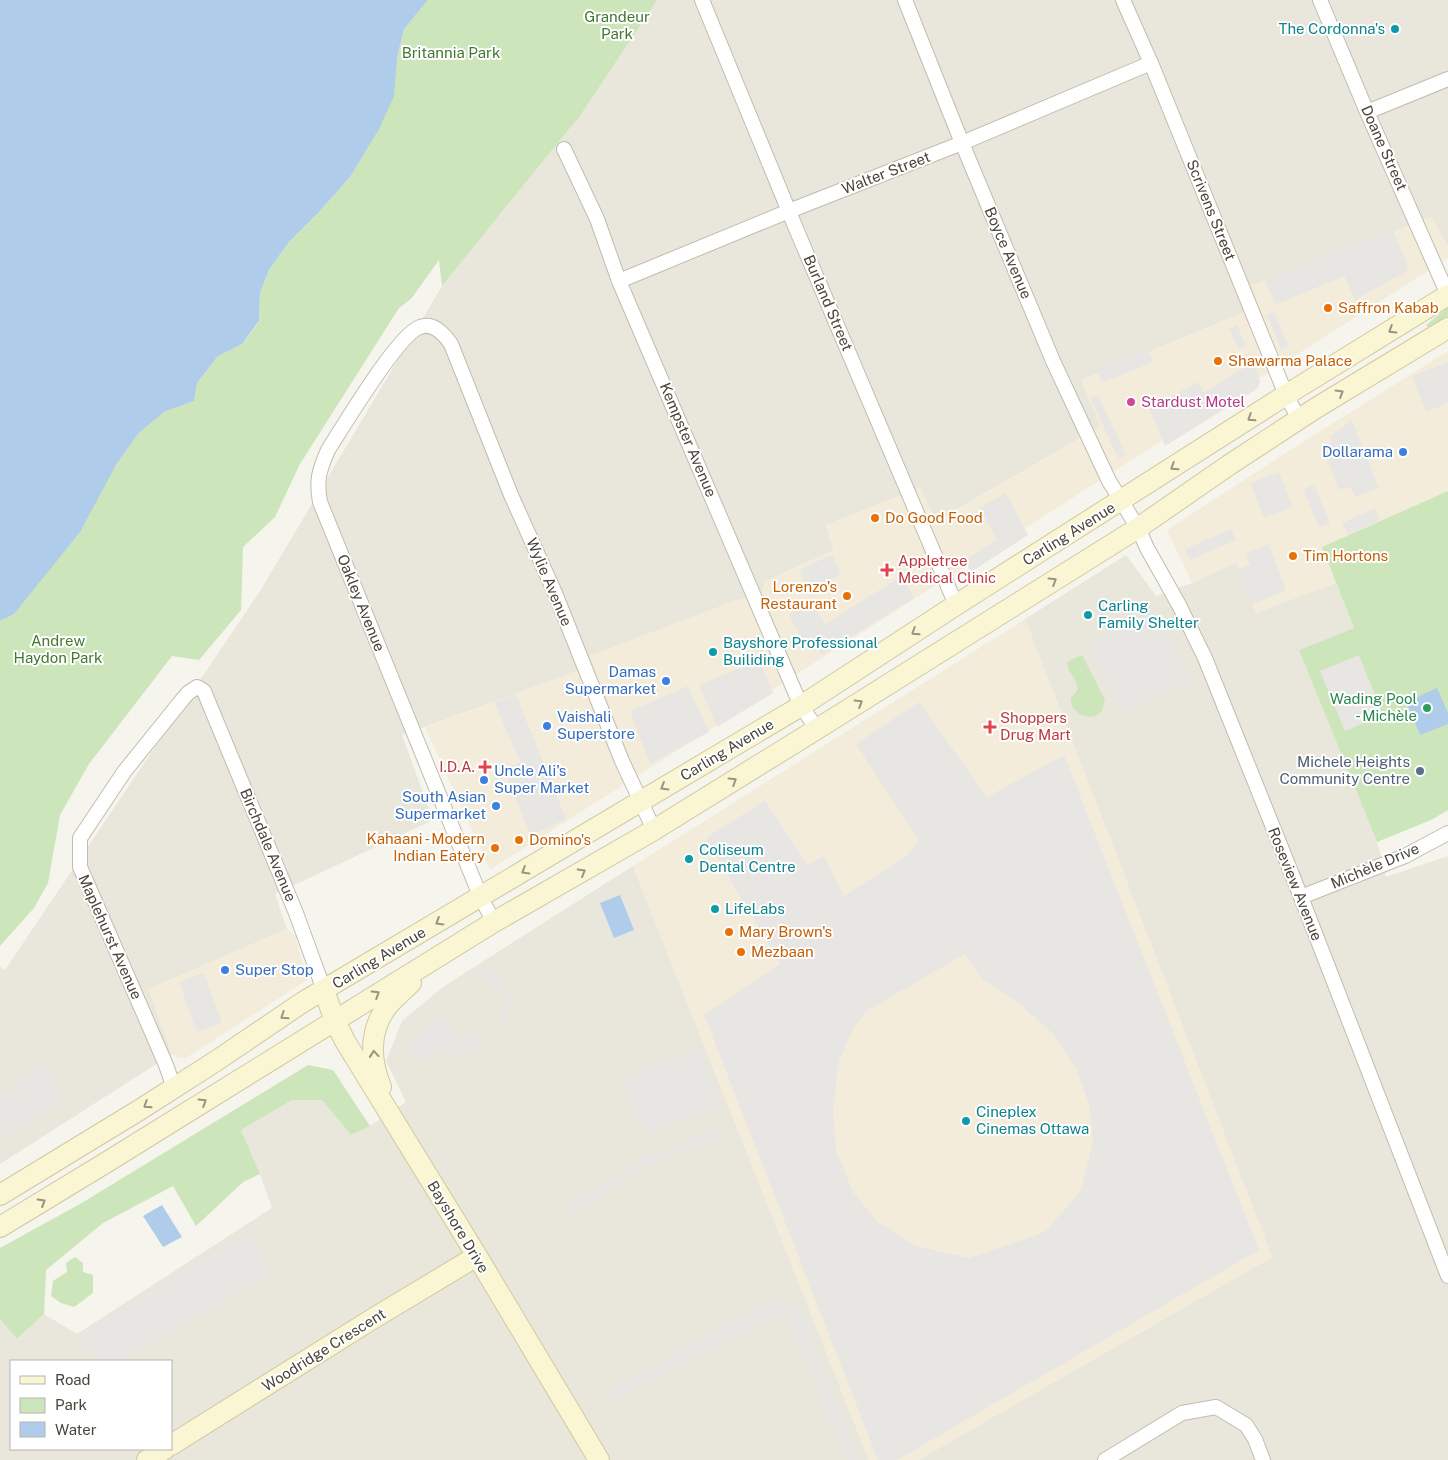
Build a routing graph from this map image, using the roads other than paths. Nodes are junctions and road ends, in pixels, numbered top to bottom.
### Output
1 (702, 0) edge
2 (904, 0) edge
3 (1123, 0) edge
4 (1320, 0) edge
5 (1151, 64) junction
6 (1448, 79) edge
7 (1368, 112) junction
8 (962, 143) junction
9 (564, 149) dead end
10 (789, 211) junction
11 (619, 281) junction
12 (1448, 295) edge
13 (1448, 328) edge
14 (444, 334) joint
15 (1286, 395) junction
16 (1299, 419) junction
17 (1121, 501) junction
18 (1138, 528) junction
19 (956, 605) junction
20 (208, 701) joint
21 (801, 706) junction
22 (817, 729) junction
23 (641, 801) junction
24 (654, 830) junction
25 (1448, 833) edge
26 (1301, 897) junction
27 (481, 898) junction
28 (494, 922) junction
29 (443, 953) junction
30 (324, 990) junction
31 (335, 1021) junction
32 (174, 1088) junction
33 (400, 1132) junction
34 (96, 1137) junction
35 (107, 1162) junction
36 (0, 1195) edge
37 (0, 1227) edge
38 (477, 1256) junction
39 (1448, 1276) edge
40 (172, 1444) edge
41 (163, 1450) edge
42 (147, 1460) edge
43 (599, 1460) edge
44 (1105, 1460) edge
45 (1263, 1460) edge

1 - 10 street, Burland Street
2 - 8 street, Boyce Avenue
3 - 5 street, Scrivens Street
4 - 7 street, Doane Street
5 - 8 street, Walter Street
5 - 15 street, Scrivens Street
6 - 7 street
7 - 12 street, Doane Street
8 - 10 street, Walter Street
8 - 17 street, Boyce Avenue
9 - 11 street, Kempster Avenue
10 - 11 street, Walter Street
10 - 19 street, Burland Street
11 - 21 street, Kempster Avenue
12 -> 15 main road, Carling Avenue
16 -> 13 main road, Carling Avenue
14 - 23 street, Wylie Avenue
14 - 27 street, Oakley Avenue
15 - 16 street, Scrivens Street
15 -> 17 main road, Carling Avenue
16 - 18 main road, Carling Avenue
17 - 18 street, Roseview Avenue
17 - 19 main road, Carling Avenue
22 -> 18 main road, Carling Avenue
18 - 26 street, Roseview Avenue
19 -> 21 main road, Carling Avenue
20 - 30 street, Birchdale Avenue
20 - 32 street, Maplehurst Avenue
21 - 22 street, Kempster Avenue
21 -> 23 main road, Carling Avenue
24 -> 22 main road, Carling Avenue
23 - 24 street, Wylie Avenue
23 -> 27 main road, Carling Avenue
28 -> 24 main road, Carling Avenue
25 - 26 street, Michèle Drive
26 - 39 street, Roseview Avenue
27 - 28 street, Oakley Avenue
27 -> 30 main road, Carling Avenue
28 - 29 main road, Carling Avenue
31 -> 29 main road, Carling Avenue
33 -> 29 main road
30 - 31 main road, Bayshore Drive
30 -> 32 main road, Carling Avenue
31 - 33 main road, Bayshore Drive
35 -> 31 main road, Carling Avenue
32 -> 34 main road, Carling Avenue
33 - 38 main road, Bayshore Drive
34 - 35 main road
34 - 36 main road, Carling Avenue
37 -> 35 main road, Carling Avenue
38 - 40 main road, Woodridge Crescent
38 - 43 main road, Bayshore Drive
41 - 42 main road
44 - 45 street

